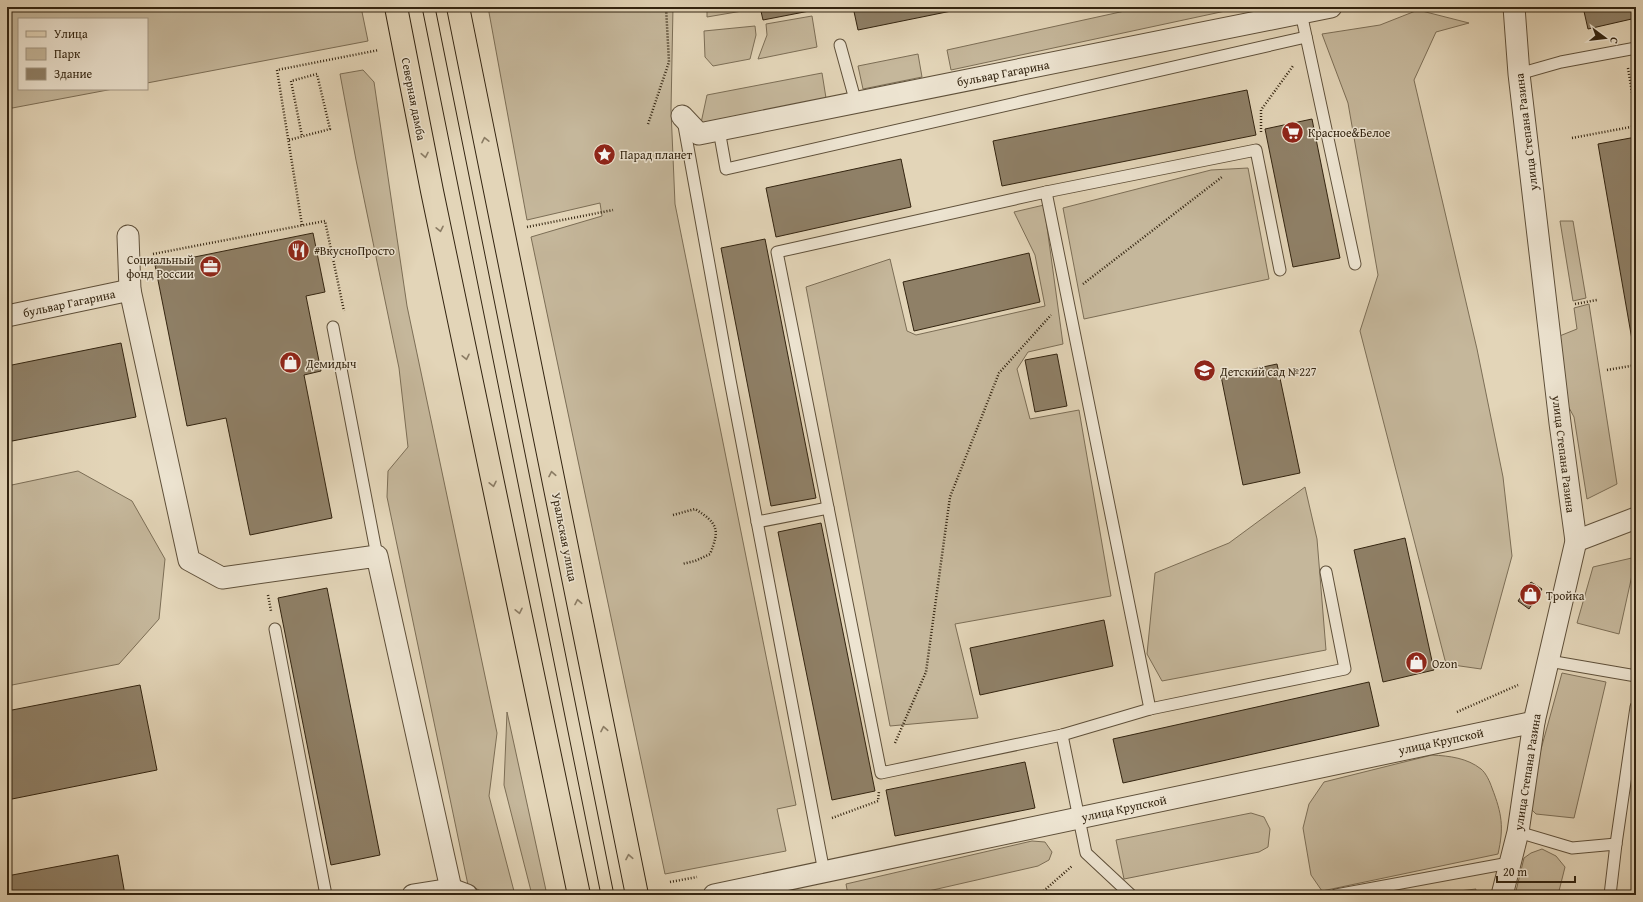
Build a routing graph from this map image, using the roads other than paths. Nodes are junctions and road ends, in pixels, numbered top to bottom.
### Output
1 (396, 7) edge
2 (458, 7) edge
3 (1331, 7) edge
4 (1514, 7) edge
5 (1300, 13) junction
6 (1307, 41) junction
7 (840, 45) dead end
8 (1636, 48) edge
9 (1519, 74) junction
10 (856, 102) junction
11 (682, 116) joint
12 (719, 130) junction
13 (1046, 192) junction
14 (128, 236) dead end
15 (1355, 264) dead end
16 (1280, 270) dead end
17 (130, 290) junction
18 (7, 316) edge
19 (333, 327) road end
20 (828, 508) junction
21 (1636, 518) edge
22 (757, 522) junction
23 (1576, 541) junction
24 (376, 556) junction
25 (1326, 572) dead end
26 (275, 629) road end
27 (1549, 661) junction
28 (1636, 676) edge
29 (1636, 707) edge
30 (1150, 709) junction
31 (1534, 722) junction
32 (1062, 735) junction
33 (1080, 817) junction
34 (1518, 832) junction
35 (1616, 844) junction
36 (1509, 864) junction
37 (824, 872) junction
38 (756, 891) edge
39 (459, 892) edge
40 (326, 895) edge
41 (413, 895) edge
42 (579, 895) edge
43 (637, 895) edge
44 (714, 895) edge
45 (1131, 895) edge
46 (1336, 895) edge
47 (1502, 895) edge
48 (1610, 895) edge

1 -> 42 main road, Северная дамба
43 -> 2 main road, Уральская улица
3 - 5 street, бульвар Гагарина
4 - 9 street, улица Степана Разина
5 - 6 lane
5 - 10 street, бульвар Гагарина
6 - 12 lane
6 - 15 lane
7 - 10 lane
8 - 9 lane
9 - 23 street, улица Степана Разина
10 - 12 street, бульвар Гагарина
11 - 12 street, бульвар Гагарина
11 - 22 lane
13 - 16 lane
13 - 20 lane
13 - 30 lane
14 - 17 street
17 - 18 street, бульвар Гагарина
17 - 24 street
19 - 24 lane
20 - 22 lane
20 - 32 lane
21 - 23 street
22 - 37 lane
23 - 27 street, улица Степана Разина
24 - 39 street
25 - 30 lane
26 - 40 lane
27 - 28 lane
27 - 31 street, улица Степана Разина
29 - 35 lane
30 - 32 lane
31 - 33 street, улица Крупской
31 - 34 street, улица Степана Разина
32 - 33 lane
33 - 37 street, улица Крупской
33 - 45 lane
34 - 35 lane
34 - 36 street, улица Степана Разина
35 - 48 lane
36 - 46 lane
36 - 47 street, улица Степана Разина
37 - 38 street, улица Крупской
38 - 44 street, улица Крупской
39 - 41 street

